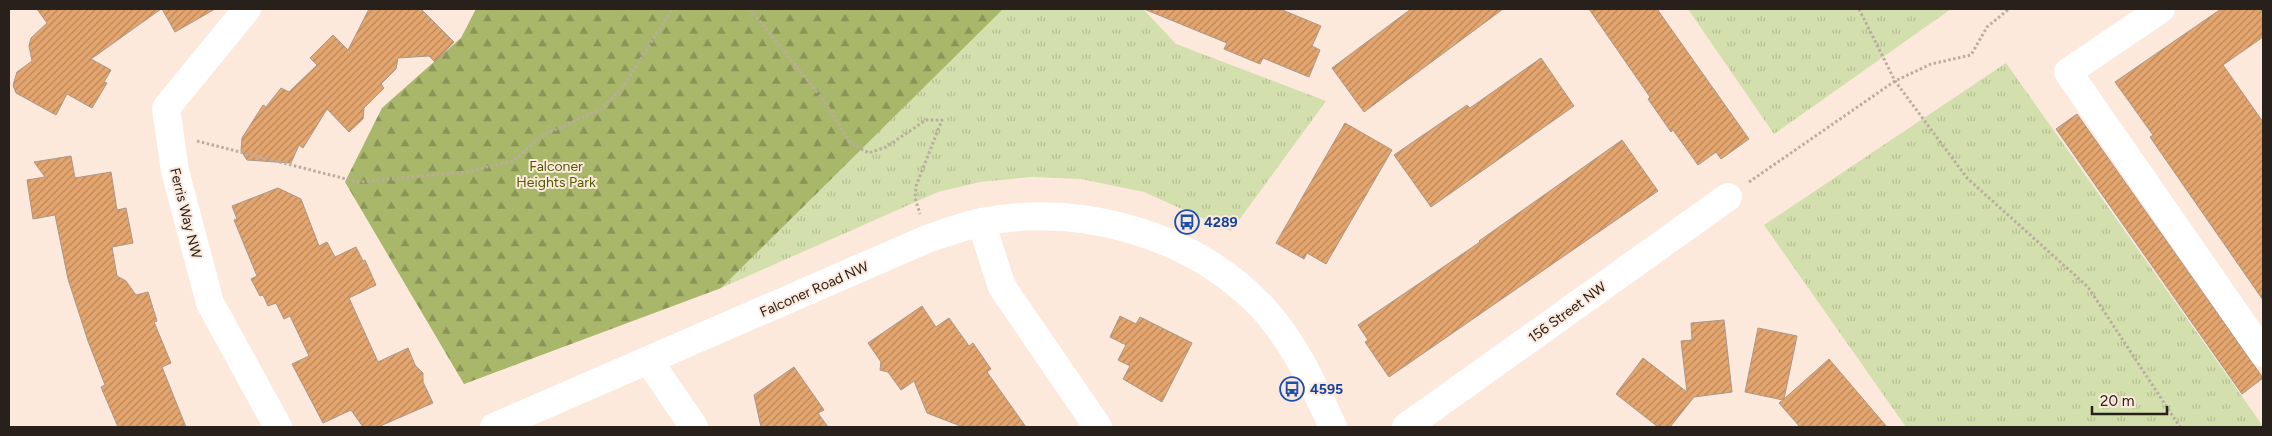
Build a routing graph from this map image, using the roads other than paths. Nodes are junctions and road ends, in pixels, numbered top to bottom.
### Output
1 (247, 9) edge
2 (2160, 9) edge
3 (1728, 197) road end
4 (981, 222) junction
5 (2263, 353) edge
6 (649, 361) junction
7 (278, 427) edge
8 (494, 427) edge
9 (694, 427) edge
10 (1098, 427) edge
11 (1333, 427) edge
12 (1406, 427) edge

1 - 7 street, Ferris Way NW
2 - 5 street
3 - 12 street, 156 Street NW
4 - 6 street, Falconer Road NW
4 - 10 street
4 - 11 street, Falconer Road NW
6 - 8 street, Falconer Road NW
6 - 9 street

